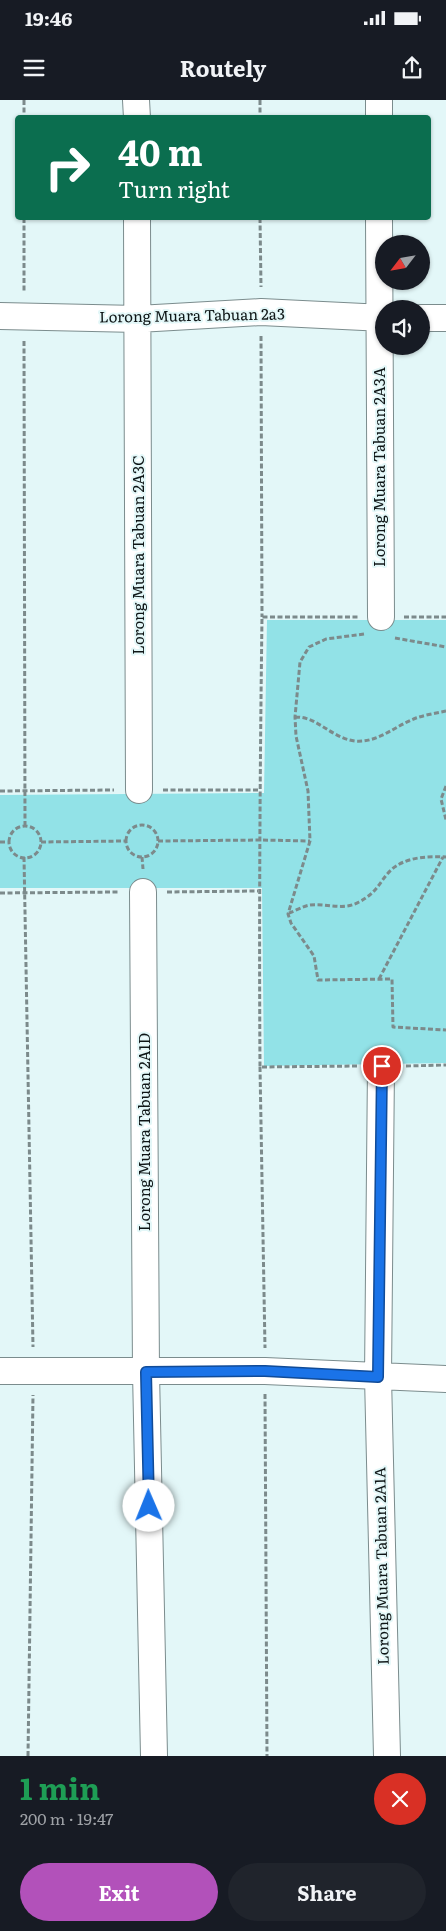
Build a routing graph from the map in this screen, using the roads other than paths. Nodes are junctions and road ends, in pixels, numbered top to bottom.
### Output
1 (136, 100) edge
2 (379, 100) edge
3 (137, 115) edge
4 (379, 115) edge
5 (137, 220) edge
6 (379, 220) edge
7 (381, 300) edge
8 (12, 316) edge
9 (375, 318) edge
10 (430, 318) edge
11 (446, 318) edge
12 (138, 319) junction
13 (381, 355) edge
14 (380, 629) road end
15 (139, 790) dead end
16 (143, 892) dead end
17 (382, 1066) road end
18 (0, 1371) edge
19 (146, 1372) junction
20 (378, 1377) junction
21 (446, 1379) edge
22 (154, 1756) edge
23 (387, 1756) edge

1 - 3 street
2 - 4 street
5 - 12 street, Lorong Muara Tabuan 2A3C
6 - 7 street, Lorong Muara Tabuan 2A3A
8 - 12 street, Lorong Muara Tabuan 2a3
9 - 12 street, Lorong Muara Tabuan 2a3
10 - 11 street
12 - 15 street, Lorong Muara Tabuan 2A3C
13 - 14 street, Lorong Muara Tabuan 2A3A
16 - 19 street, Lorong Muara Tabuan 2A1D
17 - 20 street, Lorong Muara Tabuan 2A1A
18 - 19 street
19 - 20 street
19 - 22 street, Lorong Muara Tabuan 2A1D
20 - 21 street
20 - 23 street, Lorong Muara Tabuan 2A1A

